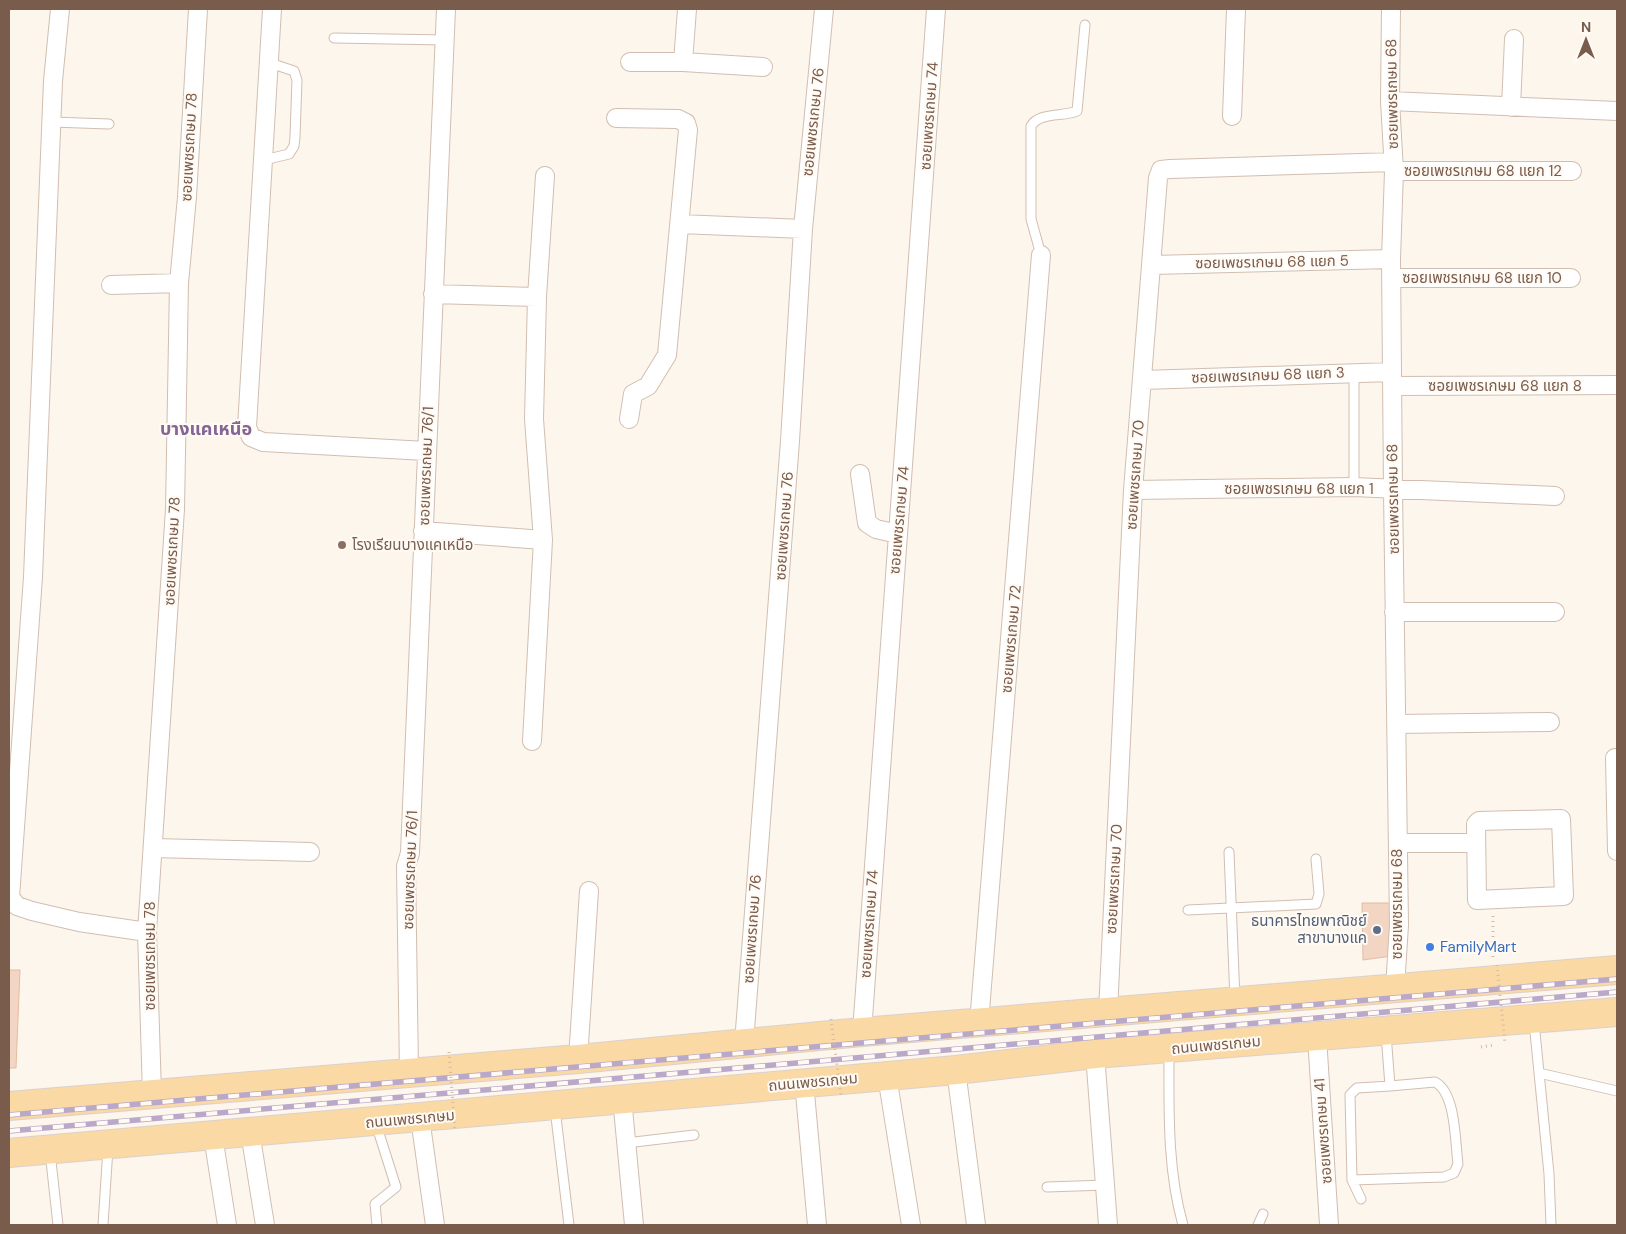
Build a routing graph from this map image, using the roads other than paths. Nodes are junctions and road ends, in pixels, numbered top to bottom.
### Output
1 (60, 9) edge
2 (198, 9) edge
3 (272, 9) edge
4 (446, 9) edge
5 (686, 9) edge
6 (824, 9) edge
7 (936, 9) edge
8 (1236, 9) edge
9 (1391, 9) edge
10 (1085, 24) dead end
11 (334, 38) dead end
12 (1514, 39) dead end
13 (445, 40) junction
14 (630, 62) dead end
15 (684, 62) junction
16 (270, 63) junction
17 (762, 67) dead end
18 (1390, 101) junction
19 (1511, 106) junction
20 (1617, 111) edge
21 (1232, 116) dead end
22 (616, 118) dead end
23 (52, 122) junction
24 (109, 124) dead end
25 (264, 160) junction
26 (1393, 166) junction
27 (1572, 171) dead end
28 (545, 176) dead end
29 (680, 224) junction
30 (803, 229) junction
31 (1041, 254) joint
32 (1392, 259) junction
33 (1152, 265) junction
34 (1392, 278) junction
35 (1572, 278) dead end
36 (180, 283) junction
37 (112, 285) dead end
38 (433, 294) junction
39 (537, 297) junction
40 (1354, 372) junction
41 (1392, 379) junction
42 (1143, 380) junction
43 (1617, 386) edge
44 (629, 419) dead end
45 (426, 451) junction
46 (860, 474) dead end
47 (1354, 487) junction
48 (1133, 490) junction
49 (1392, 490) junction
50 (1555, 496) dead end
51 (423, 531) junction
52 (898, 534) junction
53 (543, 540) junction
54 (1394, 612) junction
55 (1555, 612) dead end
56 (1550, 722) dead end
57 (1396, 724) junction
58 (532, 741) dead end
59 (1615, 758) dead end
60 (1398, 843) junction
61 (1476, 843) junction
62 (153, 848) junction
63 (310, 852) dead end
64 (1229, 852) dead end
65 (1617, 852) edge
66 (1316, 859) dead end
67 (589, 891) dead end
68 (1231, 909) junction
69 (1188, 910) dead end
70 (147, 932) junction
71 (1617, 970) edge
72 (1395, 988) junction
73 (1235, 1002) junction
74 (1168, 1008) junction
75 (1108, 1012) junction
76 (1617, 1012) edge
77 (1534, 1019) junction
78 (979, 1024) junction
79 (1386, 1031) junction
80 (862, 1032) junction
81 (1317, 1037) junction
82 (744, 1043) junction
83 (1169, 1049) junction
84 (1104, 1054) junction
85 (578, 1059) junction
86 (956, 1070) junction
87 (408, 1072) junction
88 (1539, 1072) junction
89 (887, 1076) junction
90 (804, 1082) junction
91 (1390, 1086) junction
92 (1617, 1091) edge
93 (152, 1094) junction
94 (622, 1098) junction
95 (554, 1105) junction
96 (9, 1106) edge
97 (420, 1118) junction
98 (375, 1122) junction
99 (250, 1132) junction
100 (694, 1135) dead end
101 (214, 1136) junction
102 (626, 1143) junction
103 (108, 1144) junction
104 (50, 1149) junction
105 (9, 1153) edge
106 (1352, 1180) junction
107 (1106, 1185) junction
108 (1047, 1187) dead end
109 (1361, 1199) dead end
110 (1263, 1214) dead end
111 (58, 1225) edge
112 (103, 1225) edge
113 (228, 1225) edge
114 (265, 1225) edge
115 (377, 1225) edge
116 (435, 1225) edge
117 (569, 1225) edge
118 (634, 1225) edge
119 (817, 1225) edge
120 (911, 1225) edge
121 (976, 1225) edge
122 (1108, 1225) edge
123 (1183, 1225) edge
124 (1258, 1225) edge
125 (1329, 1225) edge
126 (1551, 1225) edge

1 - 23 street
2 - 36 street, ซอยเพชรเกษม 78
3 - 16 street
4 - 13 street, ซอยเพชรเกษม 76/1
5 - 15 street
6 - 30 street, ซอยเพชรเกษม 76
7 - 52 street, ซอยเพชรเกษม 74
8 - 21 street
9 - 18 street, ซอยเพชรเกษม 68
10 - 31 lane
11 - 13 lane
12 - 19 street
13 - 38 street, ซอยเพชรเกษม 76/1
14 - 15 street
15 - 17 street
16 - 25 street
16 - 25 lane
18 - 19 street
18 - 26 street, ซอยเพชรเกษม 68
19 - 20 street
22 - 29 street
23 - 24 lane
23 - 70 street
25 - 45 street
26 - 27 street, ซอยเพชรเกษม 68 แยก 12
26 - 32 street, ซอยเพชรเกษม 68
26 - 33 street, ซอยเพชรเกษม 70
28 - 39 street
29 - 30 street
29 - 44 street
30 - 82 street, ซอยเพชรเกษม 76
31 - 78 street, ซอยเพชรเกษม 72
32 - 33 street, ซอยเพชรเกษม 68 แยก 5
32 - 34 street, ซอยเพชรเกษม 68
33 - 42 street, ซอยเพชรเกษม 70
34 - 35 street, ซอยเพชรเกษม 68 แยก 10
34 - 41 street, ซอยเพชรเกษม 68
36 - 37 street
36 - 62 street, ซอยเพชรเกษม 78
38 - 39 street
38 - 45 street, ซอยเพชรเกษม 76/1
39 - 53 street
40 - 41 street, ซอยเพชรเกษม 68 แยก 3
40 - 42 street, ซอยเพชรเกษม 68 แยก 3
40 - 47 lane
41 - 43 street, ซอยเพชรเกษม 68 แยก 8
41 - 49 street, ซอยเพชรเกษม 68
42 - 48 street, ซอยเพชรเกษม 70
45 - 51 street, ซอยเพชรเกษม 76/1
46 - 52 street
47 - 48 street, ซอยเพชรเกษม 68 แยก 1
47 - 49 street, ซอยเพชรเกษม 68 แยก 1
48 - 75 street, ซอยเพชรเกษม 70
49 - 50 street, ซอยเพชรเกษม 68 แยก 1
49 - 54 street, ซอยเพชรเกษม 68
51 - 53 street
51 - 87 street, ซอยเพชรเกษม 76/1
52 - 80 street, ซอยเพชรเกษม 74
53 - 58 street
54 - 55 street
54 - 57 street, ซอยเพชรเกษม 68
56 - 57 street
57 - 60 street, ซอยเพชรเกษม 68
59 - 65 street
60 - 61 street
60 - 72 street, ซอยเพชรเกษม 68
61 - 61 street
62 - 63 street
62 - 70 street, ซอยเพชรเกษม 78
64 - 68 lane
66 - 68 lane
67 - 85 street
68 - 69 lane
68 - 73 lane
70 - 93 street, ซอยเพชรเกษม 78
71 - 72 main road
72 - 73 main road
73 - 74 main road
74 - 75 main road
74 - 83 main road
75 - 78 main road
75 - 84 main road
76 - 77 main road, ถนนเพชรเกษม
77 - 79 main road, ถนนเพชรเกษม
77 - 88 lane
78 - 80 main road
79 - 81 main road, ถนนเพชรเกษม
79 - 91 lane
80 - 82 main road
81 - 83 main road, ถนนเพชรเกษม
81 - 125 street, ซอยเพชรเกษม 41
82 - 85 main road
83 - 84 main road, ถนนเพชรเกษม
83 - 123 lane
84 - 86 main road, ถนนเพชรเกษม
84 - 107 street
85 - 87 main road
86 - 89 main road, ถนนเพชรเกษม
86 - 121 street
87 - 93 main road
88 - 92 lane
88 - 126 lane
89 - 90 main road, ถนนเพชรเกษม
89 - 120 street
90 - 94 main road, ถนนเพชรเกษม
90 - 119 street
91 - 106 lane
91 - 106 lane
93 - 96 main road
94 - 95 main road, ถนนเพชรเกษม
94 - 102 street
95 - 97 main road, ถนนเพชรเกษม
95 - 117 lane
97 - 98 main road, ถนนเพชรเกษม
97 - 116 street
98 - 99 main road, ถนนเพชรเกษม
98 - 115 lane
99 - 101 main road, ถนนเพชรเกษม
99 - 114 street
100 - 102 lane
101 - 103 main road, ถนนเพชรเกษม
101 - 113 street
102 - 118 street
103 - 104 main road, ถนนเพชรเกษม
103 - 112 lane
104 - 105 main road, ถนนเพชรเกษม
104 - 111 lane
106 - 109 lane
107 - 108 lane
107 - 122 street
110 - 124 lane

